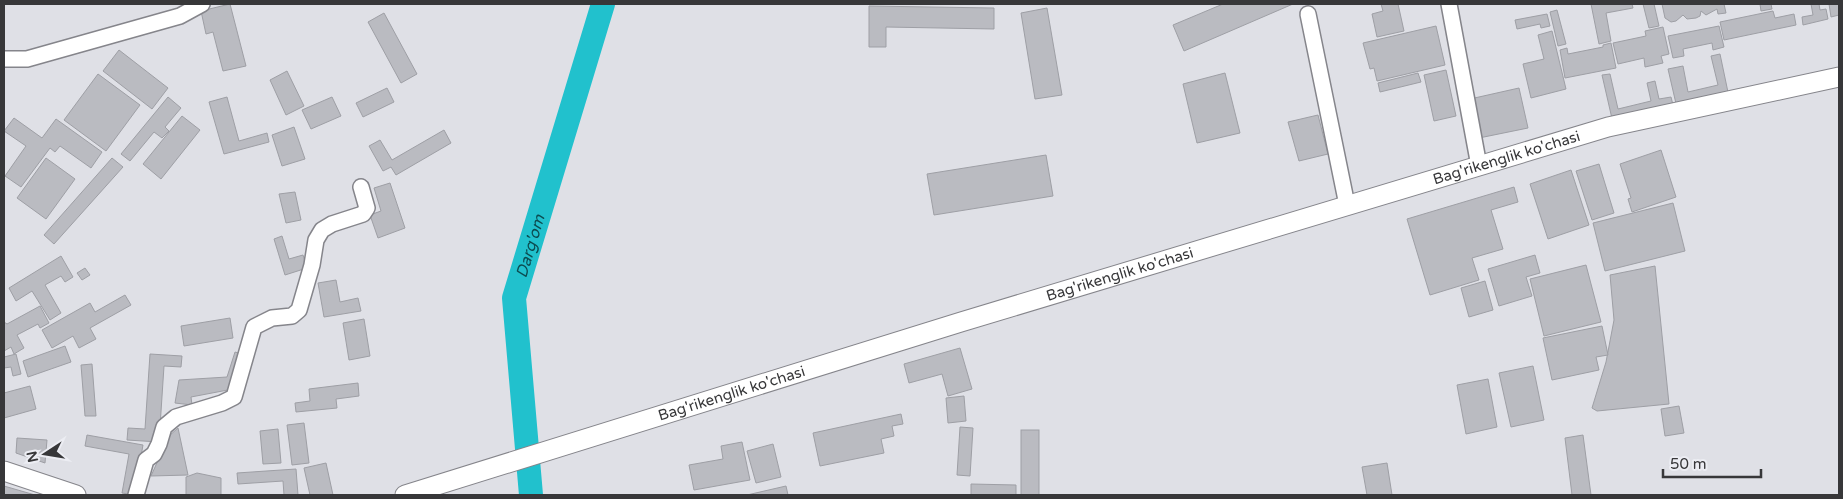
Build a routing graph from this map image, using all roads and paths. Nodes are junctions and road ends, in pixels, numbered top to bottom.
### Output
1 (202, 4) edge
2 (1448, 4) edge
3 (1308, 14) dead end
4 (4, 59) edge
5 (1839, 77) edge
6 (1479, 166) junction
7 (361, 187) dead end
8 (1347, 206) junction
9 (4, 471) edge
10 (76, 495) edge
11 (136, 495) edge
12 (405, 495) edge

1 - 4 street
2 - 6 street
3 - 8 street
5 - 6 main road, Bag'rikenglik ko'chasi
6 - 8 main road, Bag'rikenglik ko'chasi
7 - 11 street
8 - 12 main road, Bag'rikenglik ko'chasi
9 - 10 main road

